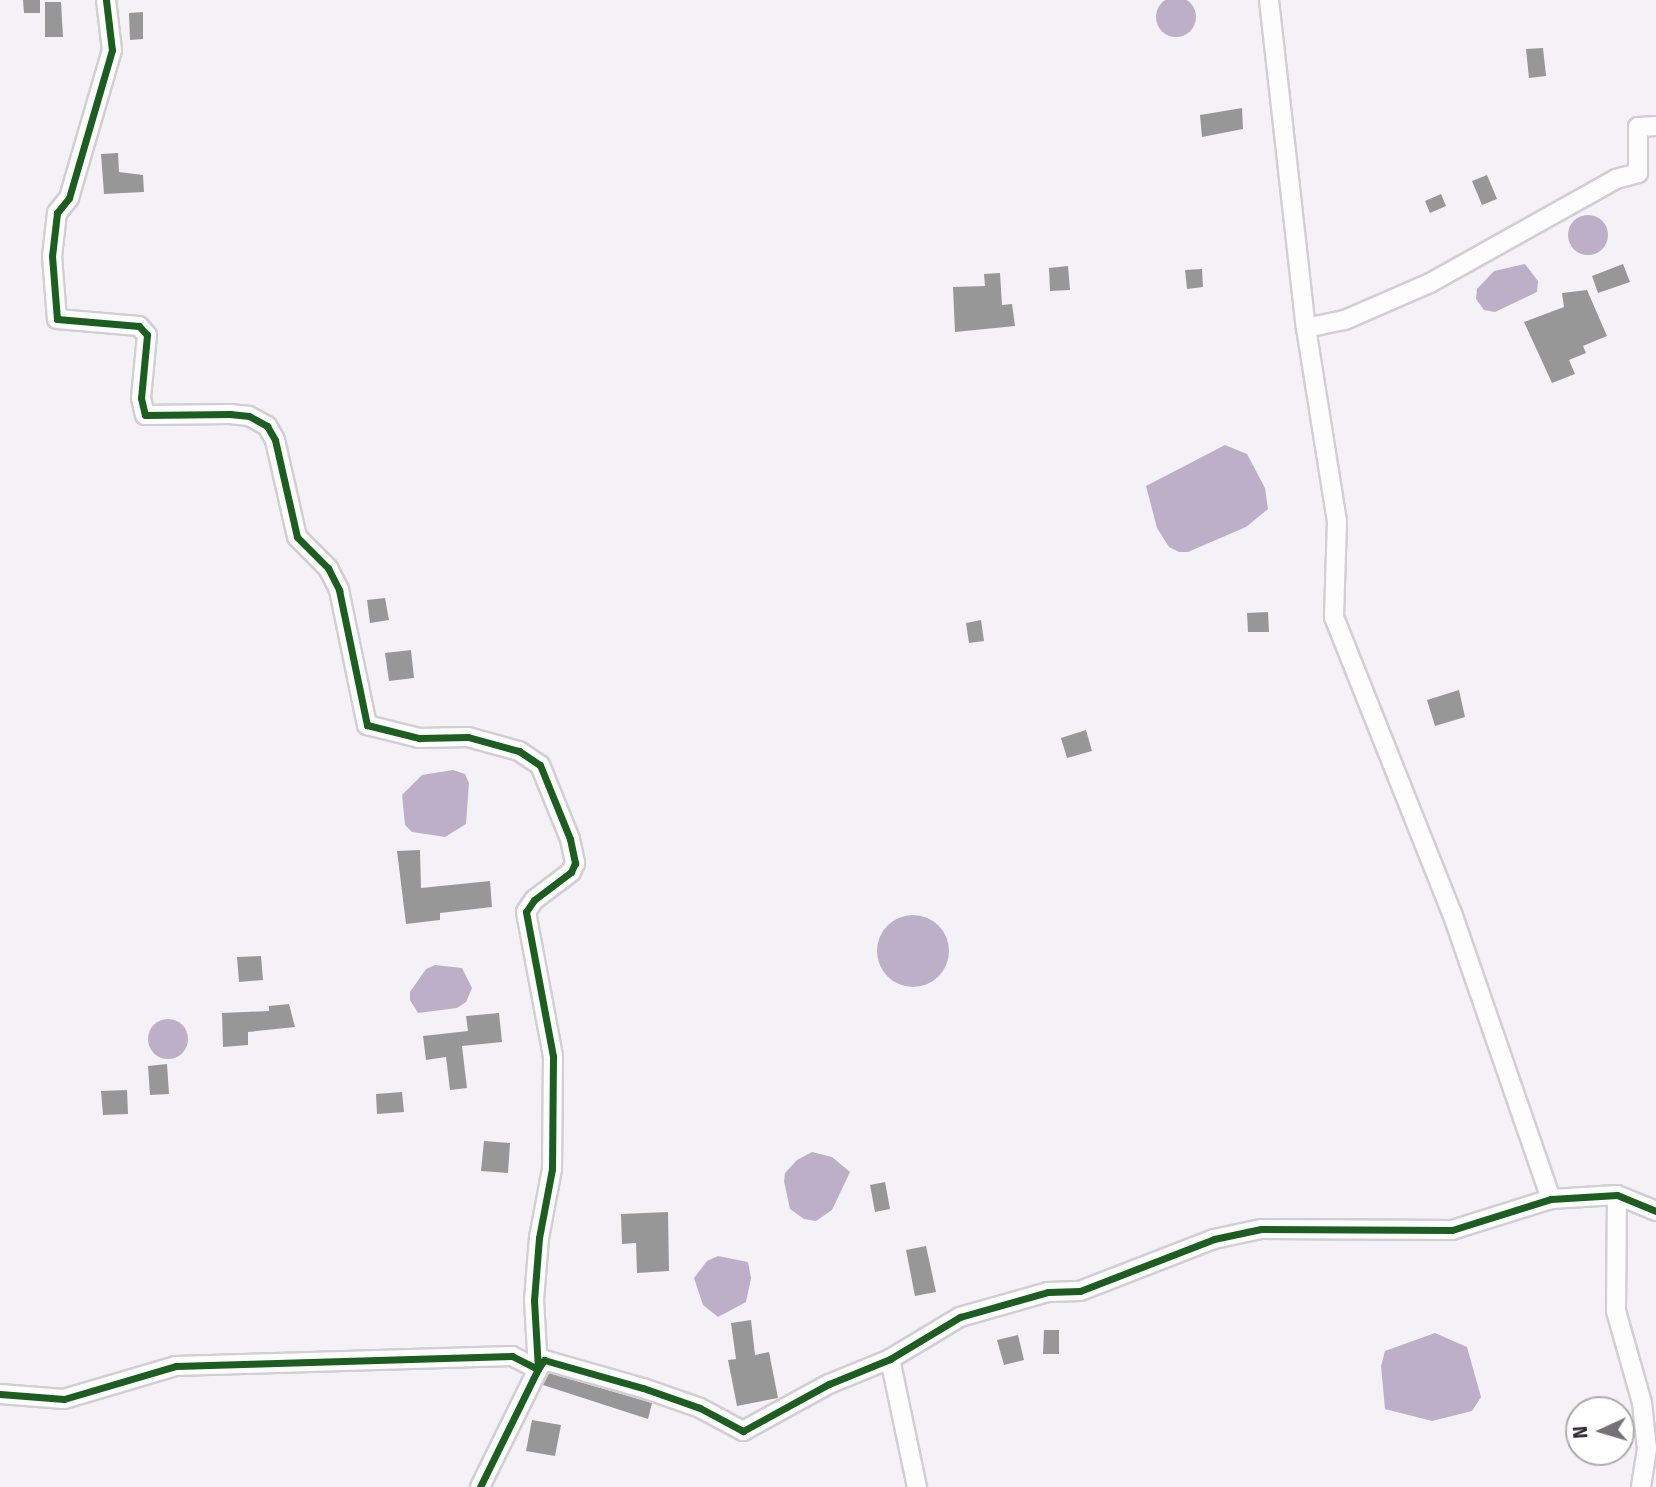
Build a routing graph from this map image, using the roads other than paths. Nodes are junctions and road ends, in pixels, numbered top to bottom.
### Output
1 (106, 0) edge
2 (1269, 0) edge
3 (1656, 125) edge
4 (1306, 328) junction
5 (1617, 1195) junction
6 (1551, 1199) junction
7 (1656, 1211) edge
8 (890, 1359) junction
9 (538, 1369) junction
10 (0, 1394) edge
11 (480, 1487) edge
12 (917, 1487) edge
13 (1641, 1487) edge

1 - 9 street
2 - 4 street
3 - 4 street
4 - 6 street
5 - 6 street
5 - 7 street
5 - 13 street
6 - 8 street
8 - 9 street
8 - 12 street
9 - 10 street
9 - 11 street

